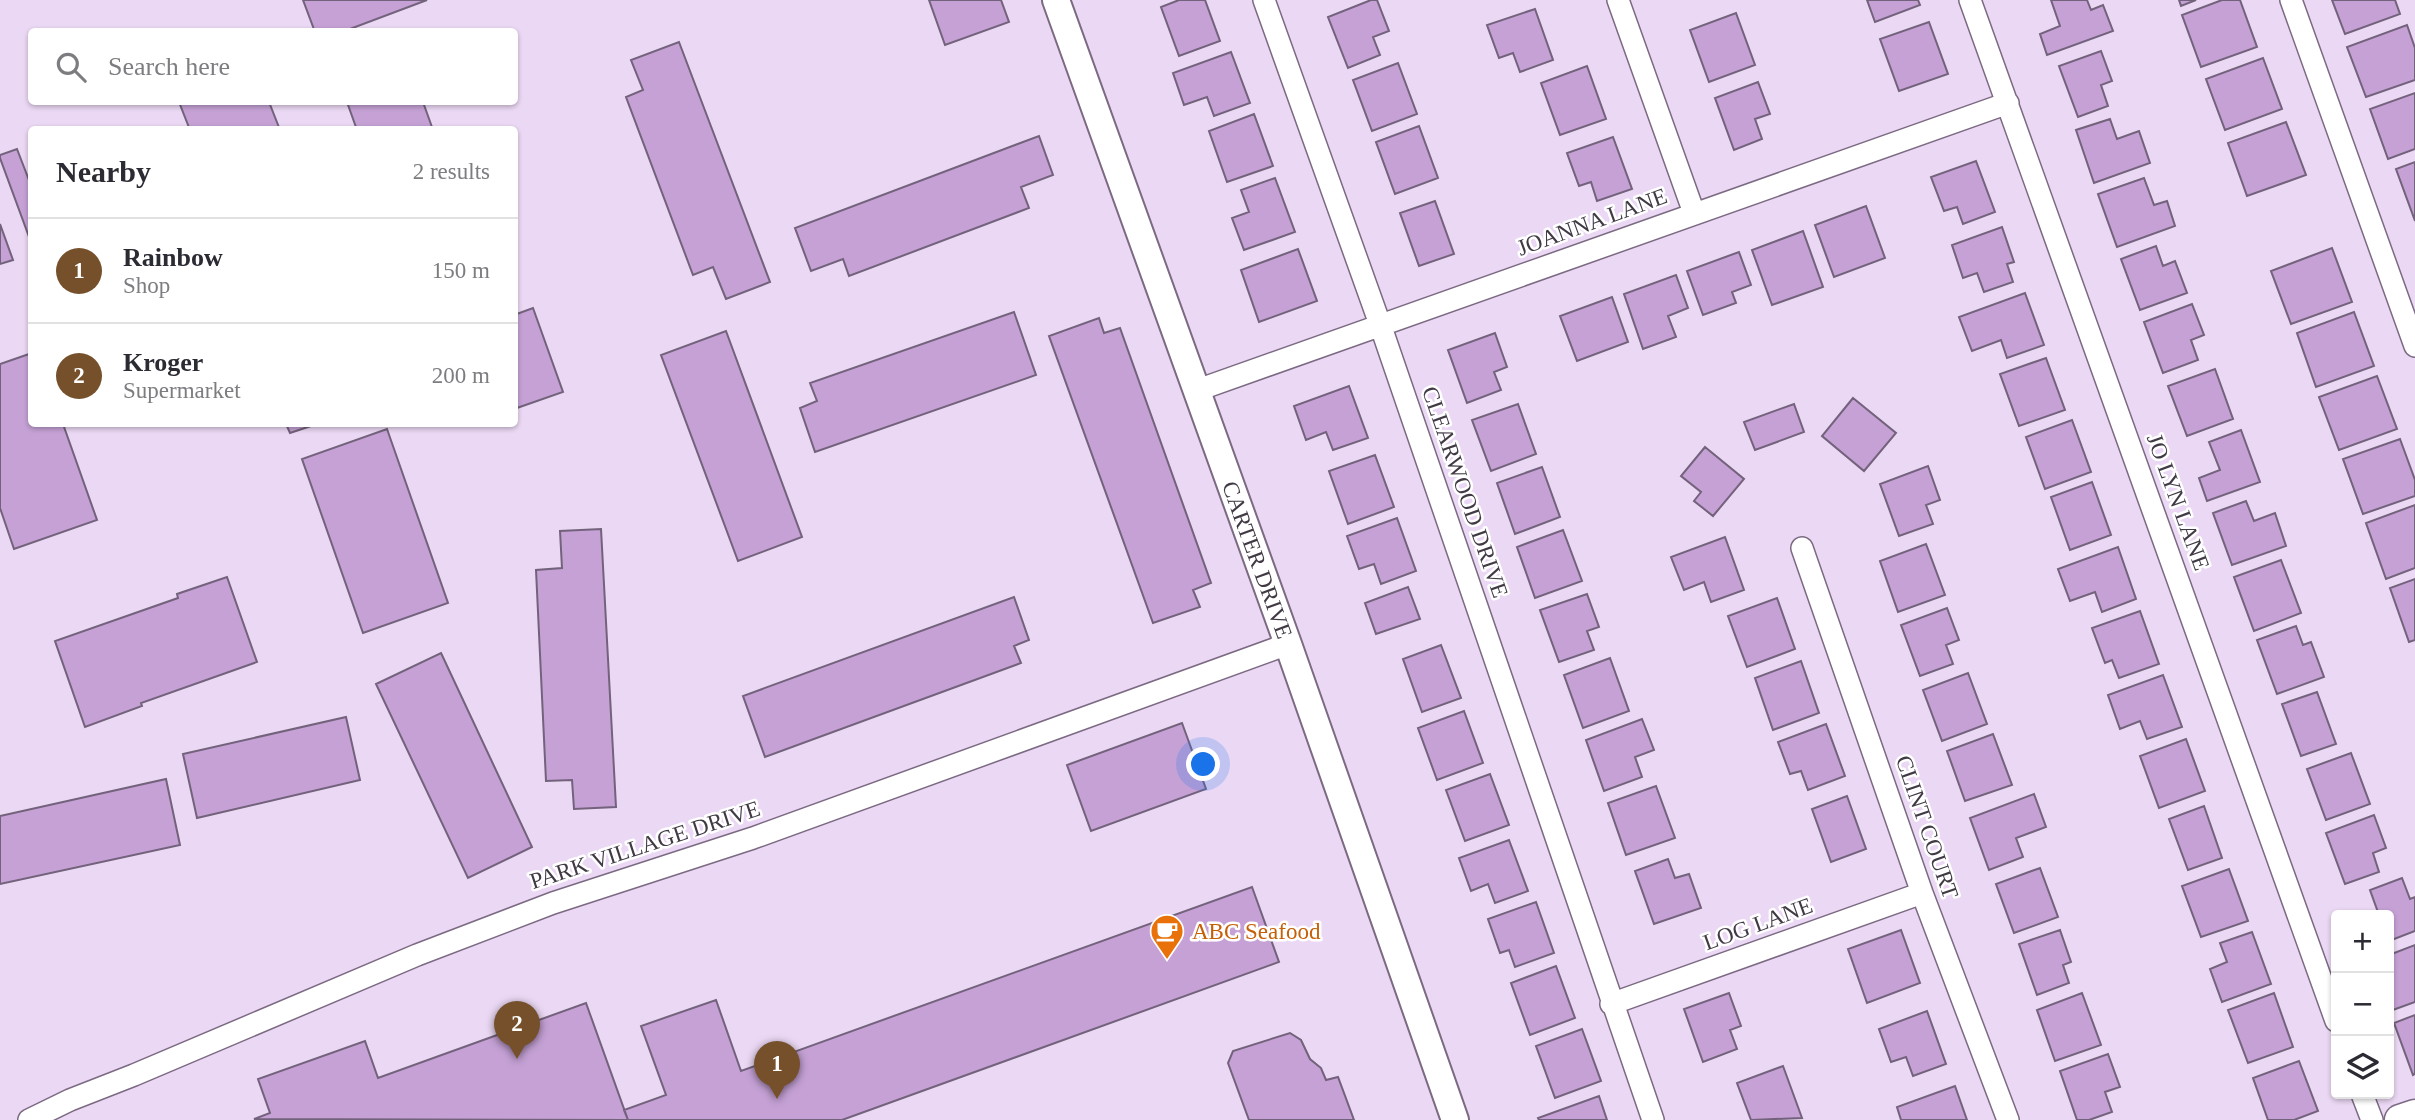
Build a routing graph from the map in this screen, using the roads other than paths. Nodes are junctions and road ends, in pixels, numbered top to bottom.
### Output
1 (1056, 0) edge
2 (1264, 0) edge
3 (1618, 0) edge
4 (1970, 0) edge
5 (2291, 0) edge
6 (2008, 103) junction
7 (1694, 213) junction
8 (1381, 327) junction
9 (2415, 346) edge
10 (1195, 391) junction
11 (1802, 548) dead end
12 (1288, 644) junction
13 (1922, 893) junction
14 (1611, 1004) junction
15 (2331, 1007) edge
16 (2364, 1099) edge
17 (2415, 1115) edge
18 (29, 1120) edge
19 (1455, 1120) edge
20 (1653, 1120) edge
21 (2008, 1120) edge
22 (2372, 1120) edge
23 (2400, 1120) edge

1 - 10 street, CARTER DRIVE
2 - 8 street, CLEARWOOD DRIVE
3 - 7 street
4 - 6 street, JO LYN LANE
5 - 9 street
6 - 7 street, JOANNA LANE
6 - 15 street, JO LYN LANE
7 - 8 street, JOANNA LANE
8 - 10 street, JOANNA LANE
8 - 14 street, CLEARWOOD DRIVE
10 - 12 street, CARTER DRIVE
11 - 13 street, CLINT COURT
12 - 18 street, PARK VILLAGE DRIVE
12 - 19 street, CARTER DRIVE
13 - 14 street, LOG LANE
13 - 21 street, CLINT COURT
14 - 20 street, CLEARWOOD DRIVE
16 - 22 street
17 - 23 main road

